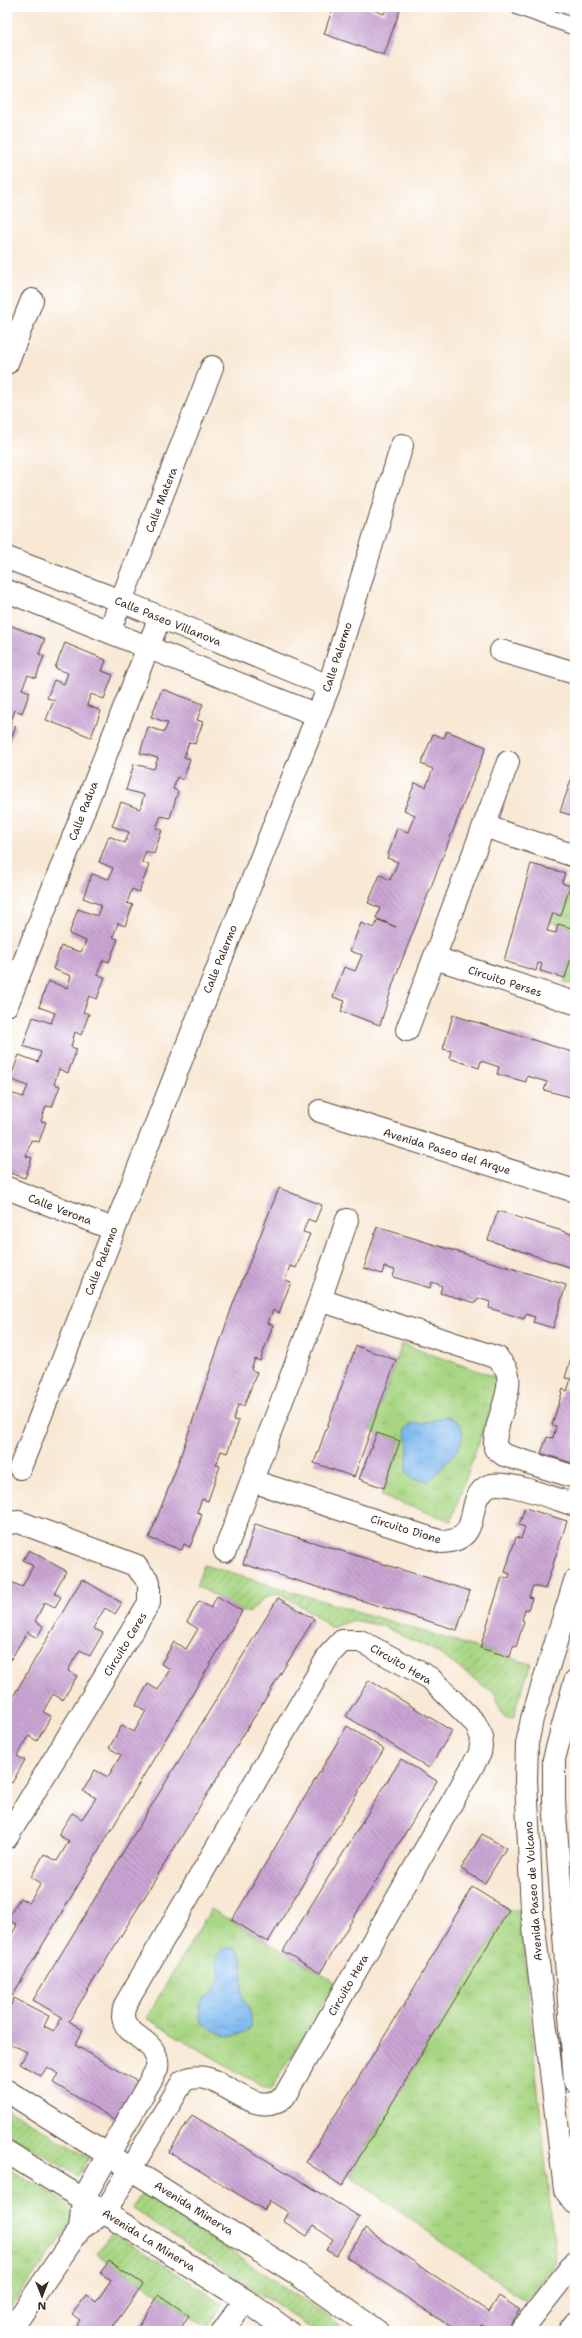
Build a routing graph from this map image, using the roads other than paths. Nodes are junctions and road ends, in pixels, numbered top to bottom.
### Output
1 (519, 7) edge
2 (575, 27) edge
3 (32, 300) dead end
4 (7, 363) edge
5 (212, 367) dead end
6 (402, 445) dead end
7 (7, 558) edge
8 (7, 591) edge
9 (121, 601) junction
10 (160, 617) junction
11 (109, 632) junction
12 (147, 647) junction
13 (501, 650) dead end
14 (575, 673) edge
15 (329, 686) junction
16 (317, 715) junction
17 (508, 762) dead end
18 (484, 826) junction
19 (575, 856) edge
20 (435, 958) junction
21 (575, 1003) edge
22 (7, 1005) edge
23 (407, 1030) dead end
24 (320, 1111) dead end
25 (7, 1188) edge
26 (575, 1190) edge
27 (347, 1220) dead end
28 (113, 1229) junction
29 (320, 1300) junction
30 (20, 1468) dead end
31 (575, 1477) edge
32 (252, 1481) junction
33 (575, 1505) edge
34 (7, 1523) edge
35 (225, 1551) dead end
36 (575, 1581) edge
37 (575, 1681) edge
38 (7, 1837) edge
39 (561, 1908) junction
40 (532, 1911) junction
41 (575, 2082) edge
42 (7, 2091) edge
43 (7, 2152) edge
44 (110, 2154) junction
45 (131, 2168) junction
46 (83, 2199) junction
47 (575, 2203) edge
48 (105, 2212) junction
49 (80, 2230) junction
50 (575, 2262) edge
51 (245, 2300) junction
52 (575, 2323) edge
53 (10, 2331) edge
54 (223, 2331) edge
55 (288, 2331) edge
56 (377, 2331) edge
57 (521, 2331) edge
58 (569, 2331) edge

1 - 2 lane
3 - 4 street
5 - 9 street, Calle Matera
6 - 15 street, Calle Palermo
7 - 9 street, Calle Paseo Villanova
8 - 11 street
9 - 10 street, Calle Paseo Villanova
9 - 11 street, Calle Matera
10 - 12 street, Calle Padua
10 - 15 street, Calle Paseo Villanova
11 - 12 street
12 - 16 street
12 - 22 street, Calle Padua
13 - 14 street
15 - 16 street, Calle Palermo
16 - 28 street, Calle Palermo
17 - 18 street
18 - 19 street
18 - 20 street
20 - 21 street, Circuito Perses
20 - 23 street
24 - 26 street, Avenida Paseo del Arque
25 - 28 street, Calle Verona
27 - 29 street
28 - 30 street, Calle Palermo
29 - 31 street
29 - 32 street
32 - 33 street, Circuito Dione
32 - 35 street
34 - 38 street, Circuito Ceres
36 - 40 street, Avenida Paseo de Vulcano
37 - 39 street
39 - 40 street
39 - 41 street
40 - 47 street, Avenida Paseo de Vulcano
42 - 44 street, Avenida Minerva
43 - 46 street, Avenida La Minerva
44 - 45 street, Avenida Minerva
44 - 45 street, Circuito Hera
44 - 46 street, Circuito Hera
45 - 48 street, Circuito Hera
45 - 56 street, Avenida Minerva
46 - 48 street, Avenida La Minerva
46 - 49 street
48 - 49 street
48 - 51 street, Avenida La Minerva
49 - 53 street
50 - 57 street
51 - 54 street
51 - 55 street, Avenida La Minerva
52 - 58 street

